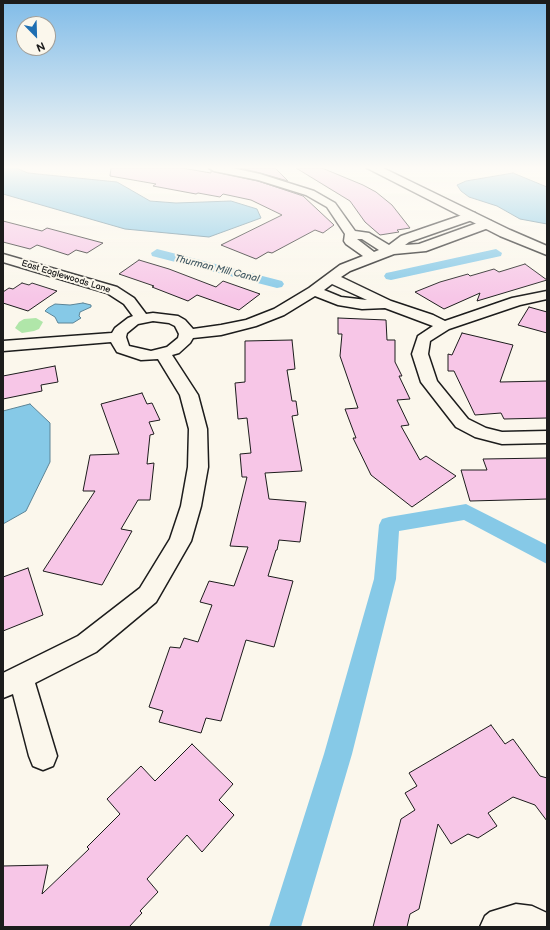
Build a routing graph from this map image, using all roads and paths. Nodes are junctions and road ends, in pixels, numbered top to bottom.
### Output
1 (335, 211) edge
2 (462, 211) edge
3 (471, 216) junction
4 (487, 224) junction
5 (351, 234) junction
6 (389, 251) junction
7 (547, 252) edge
8 (372, 257) junction
9 (3, 258) edge
10 (331, 278) junction
11 (314, 291) junction
12 (547, 295) edge
13 (386, 304) junction
14 (142, 318) junction
15 (444, 326) junction
16 (186, 334) junction
17 (118, 337) junction
18 (3, 346) edge
19 (163, 354) junction
20 (547, 437) edge
21 (12, 682) edge
22 (43, 756) dead end
23 (496, 927) edge
24 (541, 927) edge

1 - 5 street
2 - 3 street
3 - 4 street
3 - 6 street
4 - 6 street
4 - 7 street
5 - 6 street
5 - 8 street
6 - 8 street
8 - 10 street
9 - 14 street, East Eaglewoods Lane
10 - 11 street
10 - 13 street
11 - 13 street
11 - 16 street
12 - 15 street
13 - 15 street
14 - 16 street
14 - 17 street
15 - 20 street
16 - 19 street
17 - 18 street
17 - 19 street
19 - 21 street
21 - 22 street
23 - 24 street

